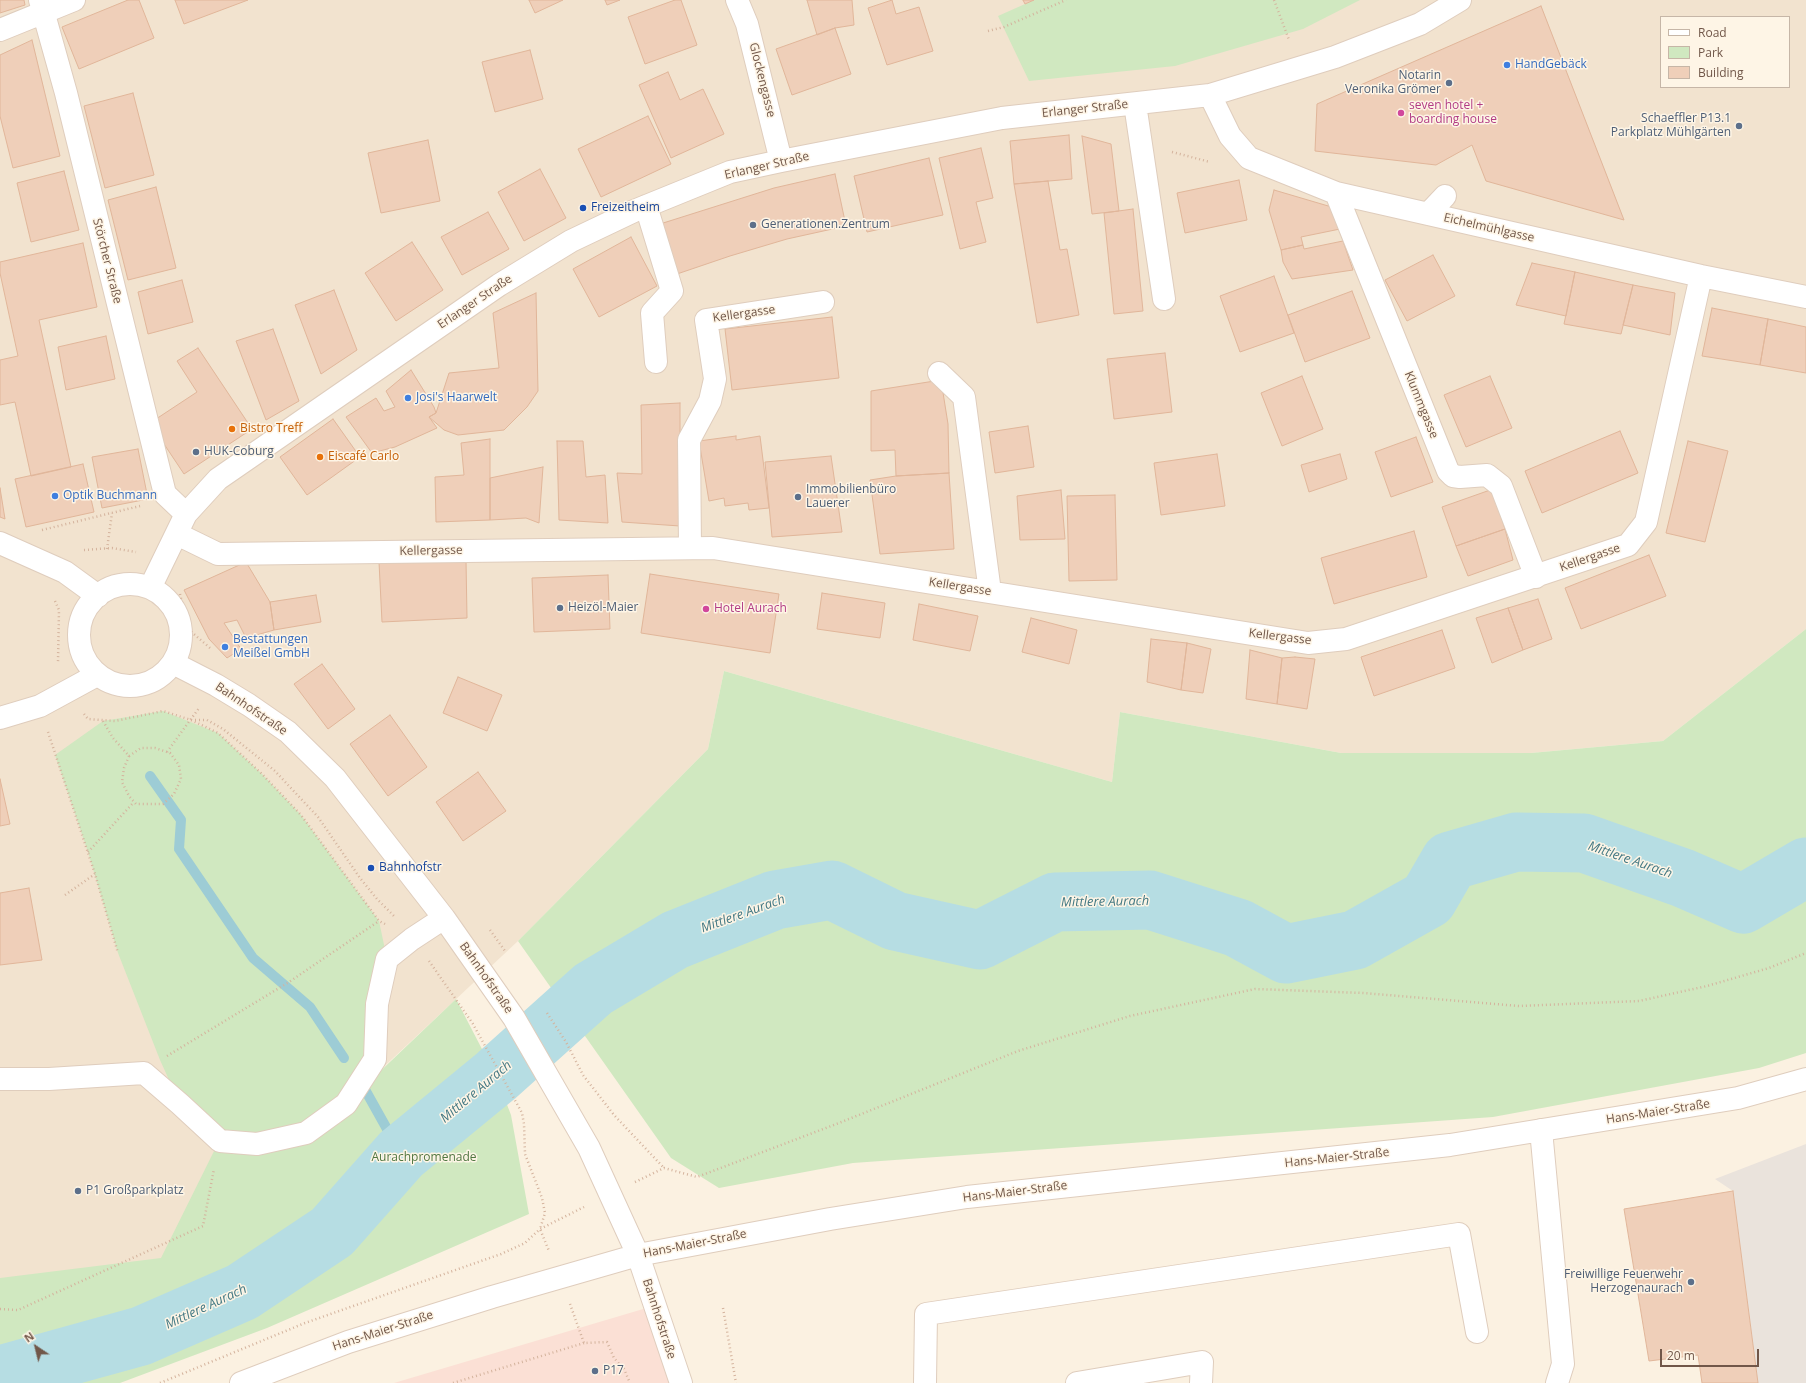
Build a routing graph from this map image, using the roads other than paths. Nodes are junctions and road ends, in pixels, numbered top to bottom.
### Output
1 (74, 0) edge
2 (737, 0) edge
3 (1460, 0) edge
4 (41, 6) edge
5 (0, 30) edge
6 (1210, 96) junction
7 (1135, 104) junction
8 (781, 161) junction
9 (1336, 193) junction
10 (1444, 196) dead end
11 (646, 206) junction
12 (1428, 214) junction
13 (1701, 276) junction
14 (1806, 297) edge
15 (1164, 299) dead end
16 (823, 302) dead end
17 (656, 362) dead end
18 (939, 373) dead end
19 (186, 514) junction
20 (177, 534) junction
21 (0, 543) edge
22 (690, 548) junction
23 (1536, 577) junction
24 (150, 588) junction
25 (990, 592) junction
26 (98, 596) junction
27 (173, 663) junction
28 (98, 675) junction
29 (0, 718) edge
30 (444, 918) junction
31 (0, 1079) edge
32 (1806, 1079) edge
33 (1541, 1130) junction
34 (638, 1255) junction
35 (1477, 1332) dead end
36 (240, 1383) edge
37 (680, 1383) edge
38 (925, 1383) edge
39 (1077, 1383) edge
40 (1201, 1383) edge
41 (1557, 1383) edge

1 - 4 street
2 - 8 street, Glockengasse
3 - 6 street, Erlanger Straße
4 - 5 street
4 - 19 street, Störcher Straße
6 - 7 street, Erlanger Straße
6 - 9 street, Eichelmühlgasse
7 - 8 street, Erlanger Straße
7 - 15 street
8 - 11 street, Erlanger Straße
9 - 12 street, Eichelmühlgasse
9 - 23 street, Klummgasse
10 - 12 street
11 - 17 street
11 - 19 street, Erlanger Straße
12 - 13 street, Eichelmühlgasse
13 - 14 street, Eichelmühlgasse
13 - 23 street, Kellergasse
16 - 22 street, Kellergasse
18 - 25 street
19 - 20 street, Erlanger Straße
20 - 22 street, Kellergasse
20 - 24 street, Erlanger Straße
21 - 26 street
22 - 25 street, Kellergasse
23 - 25 street, Kellergasse
24 - 26 street
24 - 27 street
26 - 28 street
27 - 28 street
27 - 30 street, Bahnhofstraße
28 - 29 street
30 - 31 street
30 - 34 street, Bahnhofstraße
32 - 33 street, Hans-Maier-Straße
33 - 34 street, Hans-Maier-Straße
33 - 41 street
34 - 36 street, Hans-Maier-Straße
34 - 37 street, Bahnhofstraße
35 - 38 street
39 - 40 street

